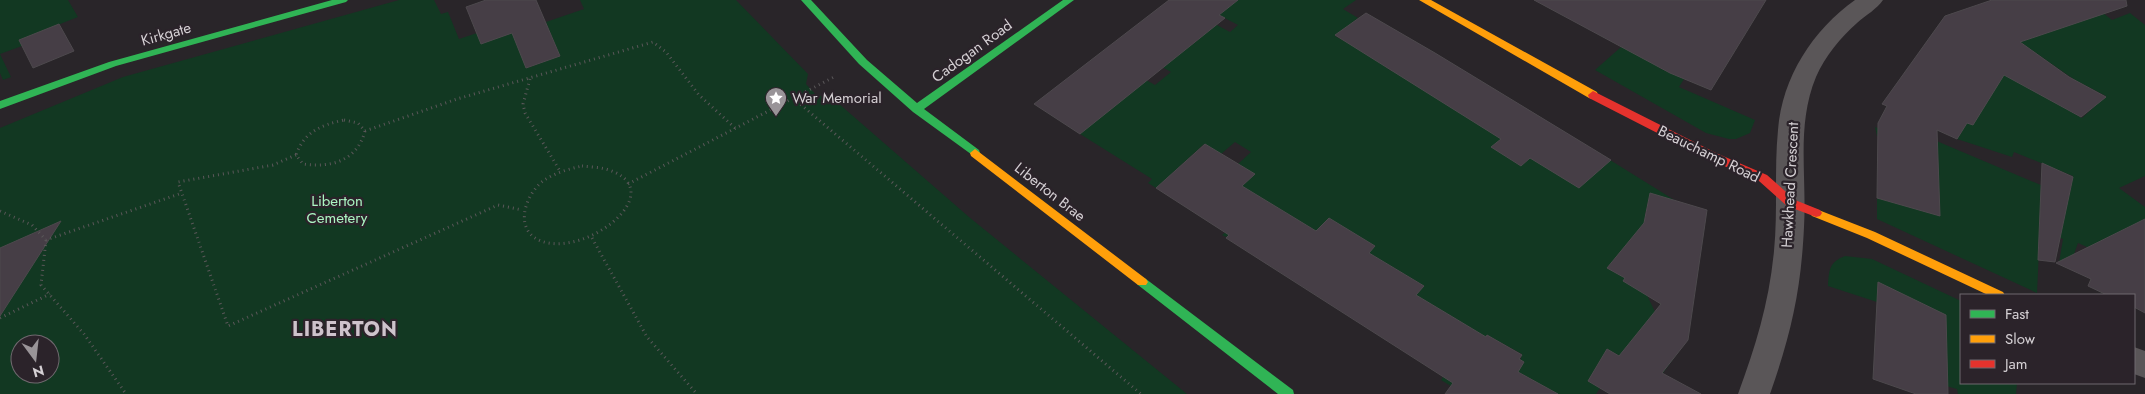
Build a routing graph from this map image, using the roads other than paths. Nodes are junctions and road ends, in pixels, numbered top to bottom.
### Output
1 (343, 0) edge
2 (806, 0) edge
3 (1070, 0) edge
4 (1424, 0) edge
5 (1871, 0) edge
6 (0, 105) edge
7 (917, 109) junction
8 (1791, 203) junction
9 (1997, 294) edge
10 (1288, 394) edge
11 (1754, 394) edge

1 - 6 street, Kirkgate
2 - 7 street, Liberton Brae
3 - 7 street, Cadogan Road
4 - 8 street, Beauchamp Road
5 - 8 street, Hawkhead Crescent
7 - 10 street, Liberton Brae
8 - 9 street, Beauchamp Road
8 - 11 street, Hawkhead Crescent

